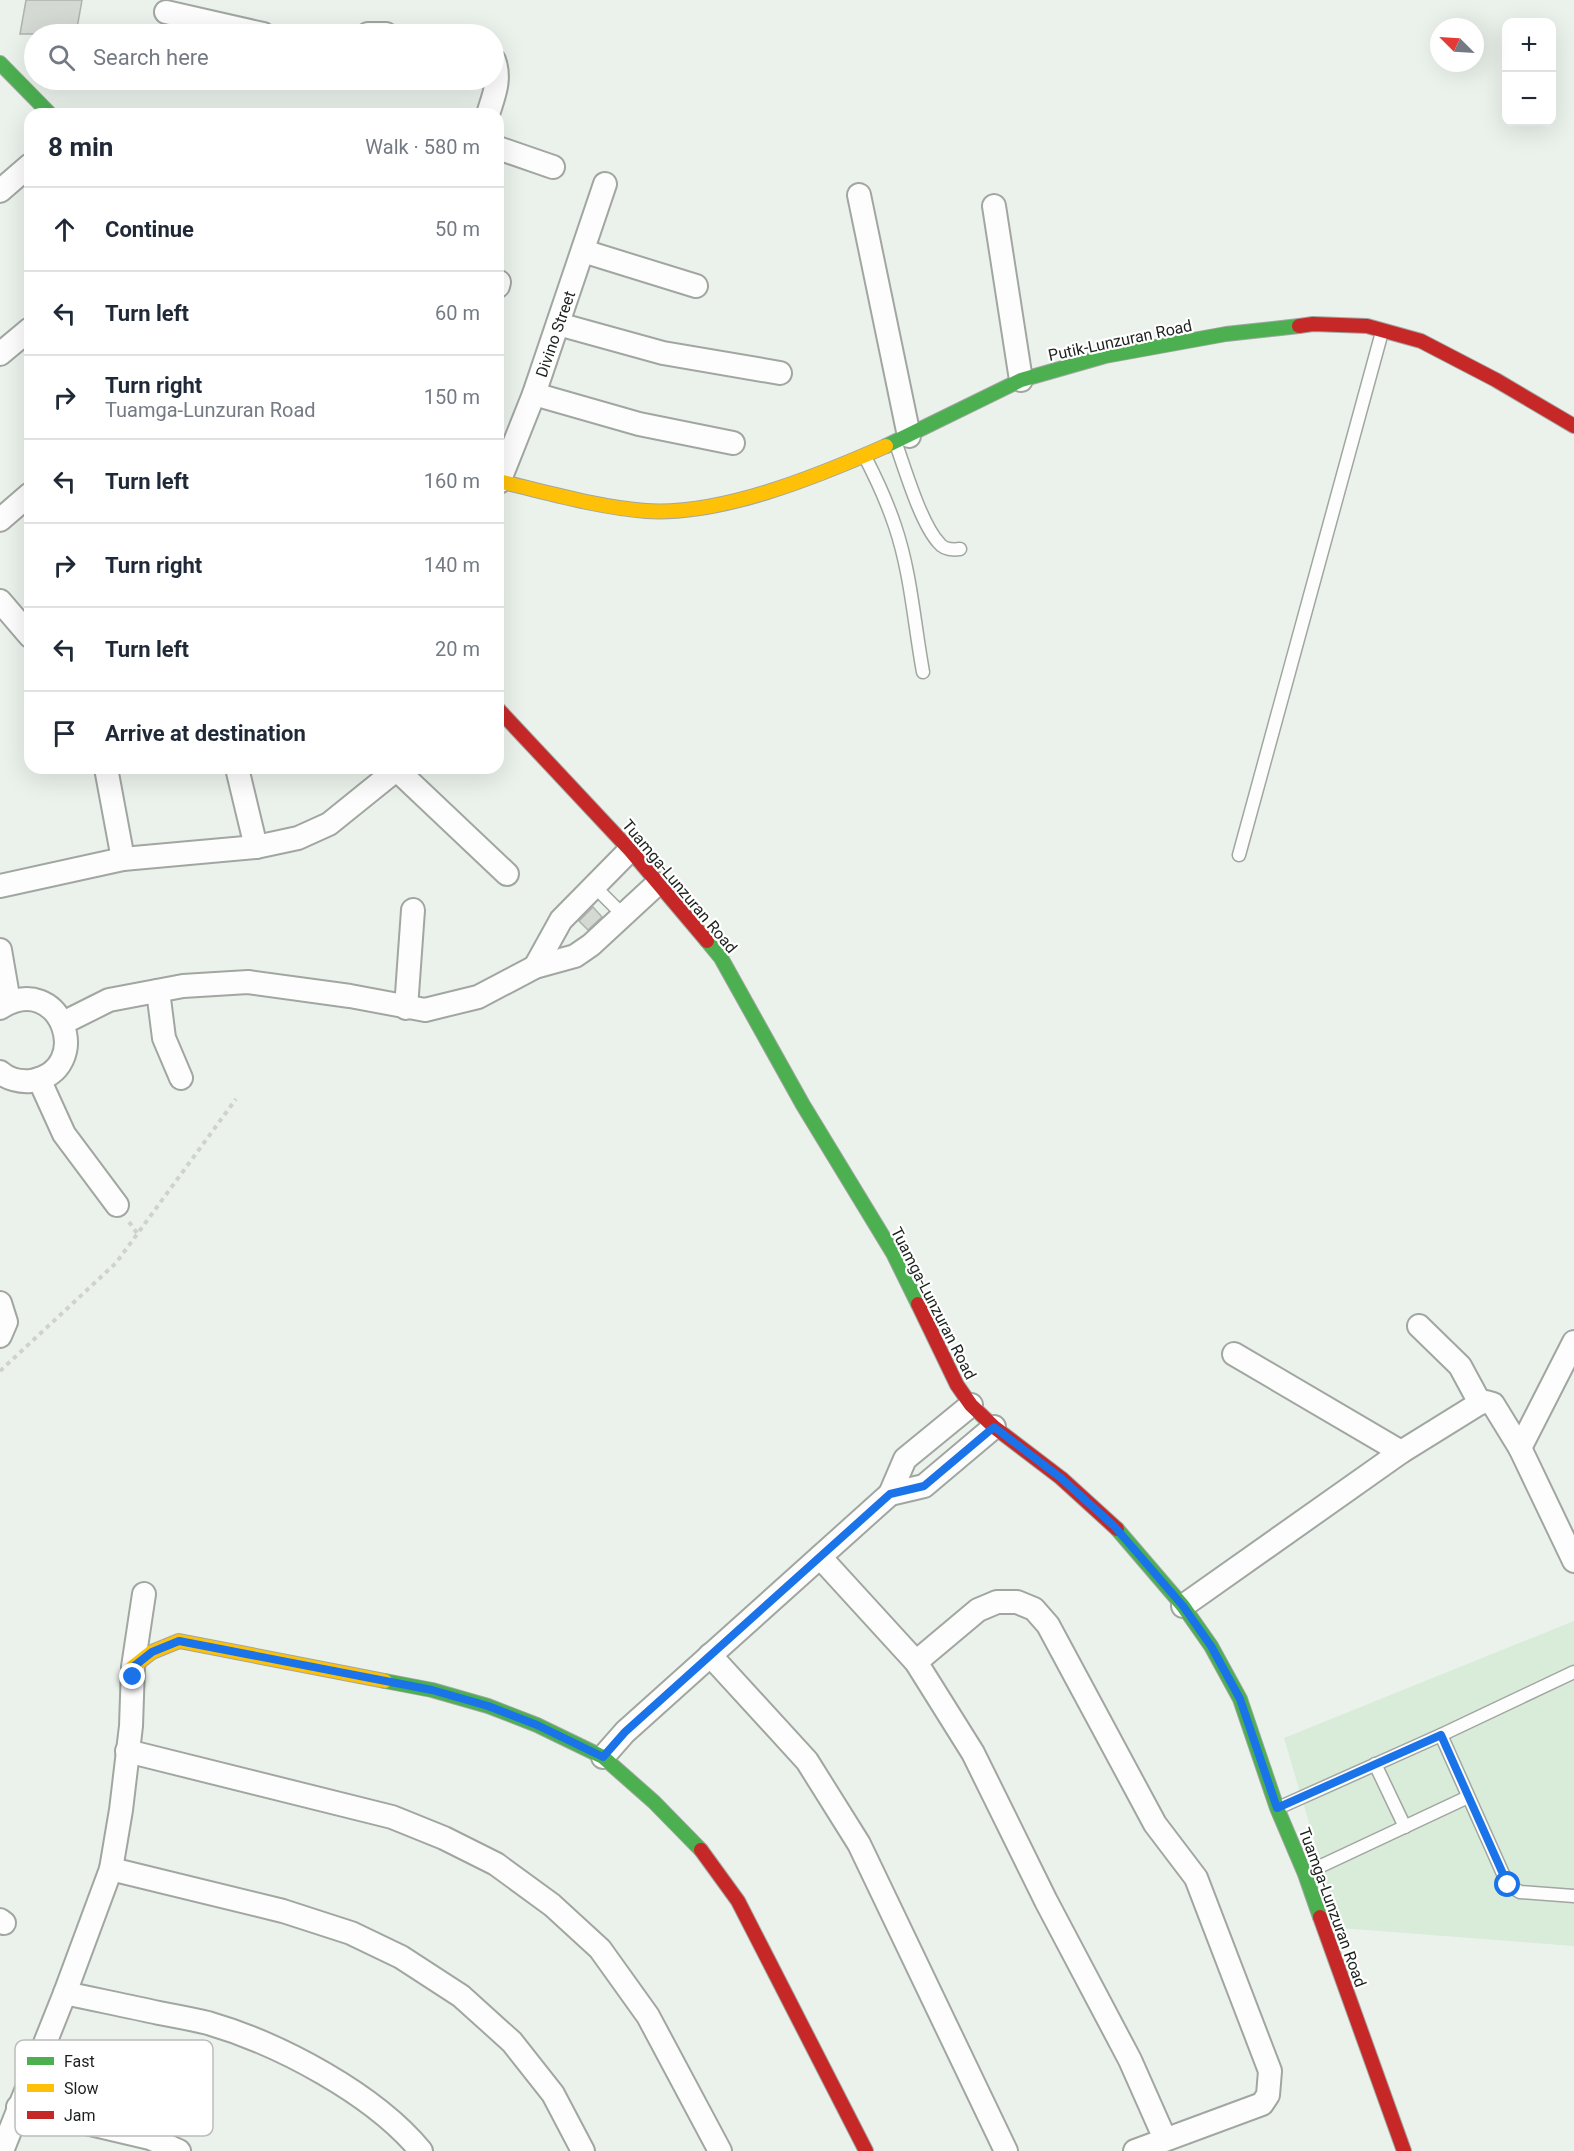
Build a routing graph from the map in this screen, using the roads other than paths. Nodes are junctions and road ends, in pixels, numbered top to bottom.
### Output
1 (166, 12) dead end
2 (219, 24) edge
3 (0, 63) edge
4 (24, 87) edge
5 (26, 90) edge
6 (496, 90) edge
7 (44, 108) edge
8 (490, 108) edge
9 (504, 150) edge
10 (553, 167) dead end
11 (24, 170) edge
12 (605, 184) dead end
13 (0, 191) edge
14 (859, 195) dead end
15 (994, 206) dead end
16 (583, 251) junction
17 (696, 286) dead end
18 (558, 324) junction
19 (1382, 330) junction
20 (24, 334) edge
21 (0, 354) edge
22 (780, 373) dead end
23 (1021, 380) junction
24 (534, 394) junction
25 (1574, 426) edge
26 (902, 439) junction
27 (733, 444) dead end
28 (864, 456) junction
29 (504, 468) edge
30 (504, 484) edge
31 (24, 499) edge
32 (0, 520) edge
33 (960, 549) dead end
34 (0, 601) edge
35 (24, 629) edge
36 (923, 672) dead end
37 (504, 715) edge
38 (107, 774) edge
39 (238, 774) edge
40 (389, 774) edge
41 (400, 774) edge
42 (256, 848) junction
43 (630, 850) junction
44 (1239, 855) dead end
45 (123, 859) junction
46 (507, 874) dead end
47 (657, 884) junction
48 (0, 886) edge
49 (594, 886) junction
50 (413, 910) dead end
51 (623, 915) junction
52 (0, 950) edge
53 (535, 967) junction
54 (158, 991) junction
55 (5, 1005) edge
56 (406, 1008) junction
57 (63, 1023) junction
58 (0, 1072) edge
59 (181, 1078) dead end
60 (39, 1079) junction
61 (117, 1205) dead end
62 (0, 1303) edge
63 (1419, 1326) dead end
64 (0, 1336) edge
65 (1574, 1342) edge
66 (1234, 1354) dead end
67 (1480, 1403) junction
68 (971, 1405) junction
69 (994, 1427) junction
70 (1520, 1448) junction
71 (1401, 1452) junction
72 (890, 1494) junction
73 (820, 1557) junction
74 (1574, 1562) edge
75 (144, 1594) dead end
76 (1183, 1606) junction
77 (710, 1655) junction
78 (916, 1662) junction
79 (133, 1667) junction
80 (1574, 1672) edge
81 (1441, 1735) junction
82 (127, 1751) junction
83 (603, 1757) junction
84 (1375, 1764) junction
85 (1468, 1797) junction
86 (1277, 1808) junction
87 (1405, 1827) junction
88 (111, 1869) junction
89 (1305, 1874) junction
90 (1574, 1896) edge
91 (65, 1993) junction
92 (46, 2040) edge
93 (15, 2115) edge
94 (141, 2136) edge
95 (1166, 2139) junction
96 (2, 2151) edge
97 (179, 2151) edge
98 (421, 2151) edge
99 (583, 2151) edge
100 (720, 2151) edge
101 (866, 2151) edge
102 (1006, 2151) edge
103 (1136, 2151) edge
104 (1404, 2151) edge

1 - 2 street
3 - 4 street
5 - 7 street
6 - 8 street
9 - 10 street
11 - 13 street
12 - 16 street, Divino Street
14 - 26 street
15 - 23 street
16 - 17 street
16 - 18 street, Divino Street
18 - 22 street
18 - 24 street, Divino Street
19 - 23 street, Putik-Lunzuran Road
19 - 25 street, Putik-Lunzuran Road
19 - 44 lane
20 - 21 street
23 - 26 street, Putik-Lunzuran Road
24 - 27 street
24 - 29 street, Divino Street
26 - 28 street, Putik-Lunzuran Road
26 - 33 lane
28 - 30 street, Putik-Lunzuran Road
28 - 36 lane
31 - 32 street
34 - 35 street
37 - 43 street, Tuamga-Lunzuran Road
38 - 45 street
39 - 42 street
40 - 42 street
41 - 46 street
42 - 45 street
43 - 47 street, Tuamga-Lunzuran Road
43 - 49 street
45 - 48 street
47 - 51 street
47 - 68 street, Tuamga-Lunzuran Road
49 - 51 lane
49 - 53 street
50 - 56 street
51 - 53 street
52 - 55 street
53 - 56 street
54 - 56 street
54 - 57 street
54 - 59 street
55 - 57 street
57 - 60 street
58 - 60 street
60 - 61 street
62 - 64 street
63 - 67 street
65 - 70 street
66 - 71 street
67 - 70 street
67 - 71 street
68 - 69 street, Tuamga-Lunzuran Road
68 - 72 street
69 - 72 street
69 - 76 street, Tuamga-Lunzuran Road
70 - 74 street
71 - 76 street
72 - 73 street
73 - 77 street
73 - 78 street
75 - 79 street
76 - 86 street, Tuamga-Lunzuran Road
77 - 83 street
77 - 102 street
78 - 95 street
78 - 95 street
79 - 82 street
79 - 83 street
80 - 81 lane
81 - 84 lane
81 - 85 lane
82 - 88 street
82 - 100 street
83 - 101 street
84 - 86 lane
84 - 87 lane
85 - 87 lane
85 - 90 lane
86 - 89 street, Tuamga-Lunzuran Road
87 - 89 lane
88 - 91 street
88 - 99 street
89 - 104 street, Tuamga-Lunzuran Road
91 - 92 street
91 - 98 street
93 - 96 street
94 - 97 street
95 - 103 street

